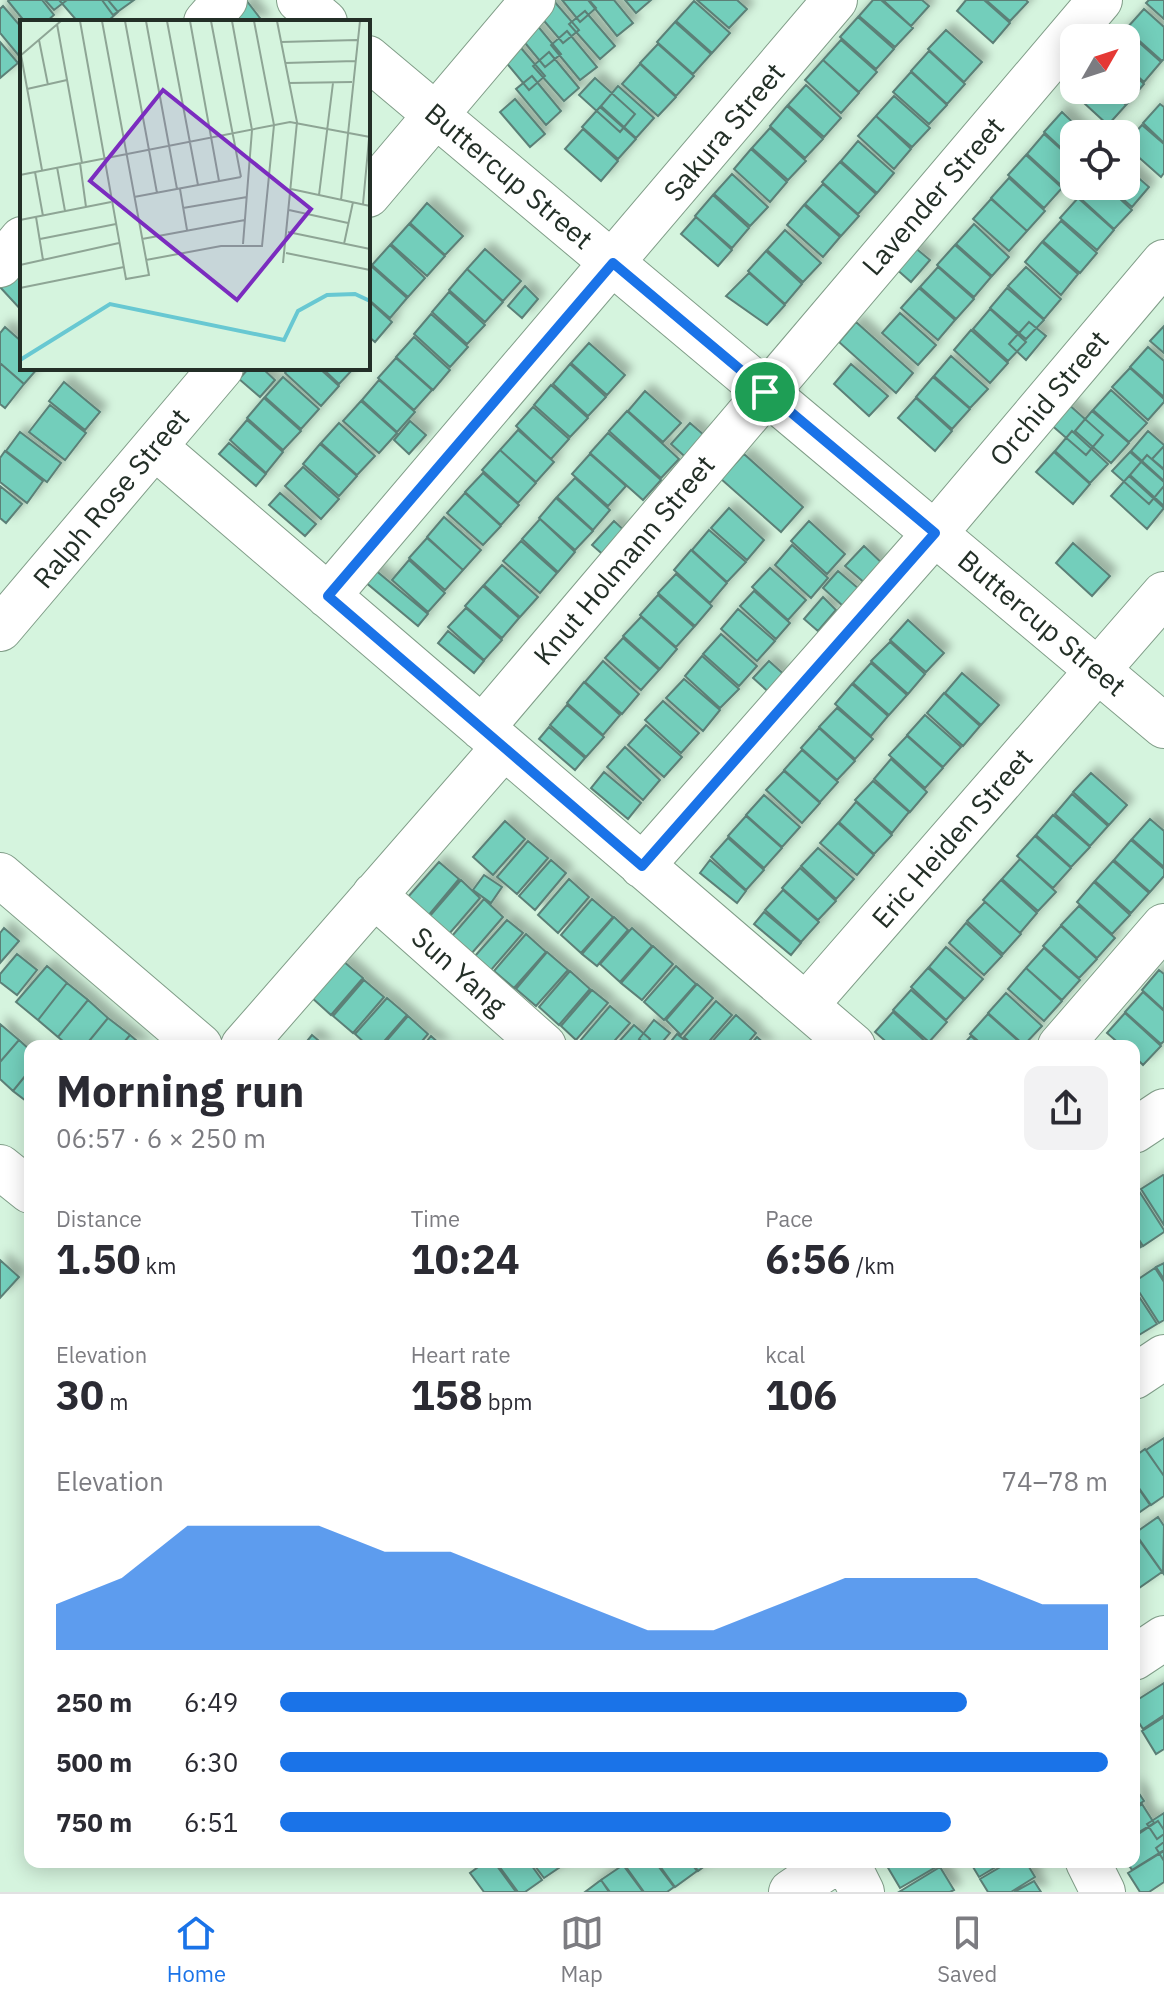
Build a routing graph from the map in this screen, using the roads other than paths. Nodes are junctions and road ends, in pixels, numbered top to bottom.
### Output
1 (225, 0) edge
2 (299, 0) edge
3 (533, 0) edge
4 (835, 0) edge
5 (1100, 0) edge
6 (208, 20) edge
7 (323, 20) edge
8 (370, 60) edge
9 (436, 115) junction
10 (370, 193) edge
11 (20, 241) edge
12 (1164, 262) edge
13 (613, 263) junction
14 (0, 265) edge
15 (219, 370) edge
16 (765, 392) junction
17 (155, 447) junction
18 (935, 533) junction
19 (1164, 594) edge
20 (328, 596) junction
21 (0, 629) edge
22 (1098, 671) junction
23 (1164, 726) edge
24 (493, 738) junction
25 (642, 866) junction
26 (0, 875) edge
27 (374, 895) junction
28 (1164, 926) edge
29 (806, 1005) junction
30 (193, 1040) edge
31 (248, 1040) edge
32 (537, 1040) edge
33 (846, 1040) edge
34 (1065, 1040) edge
35 (1164, 1111) edge
36 (1140, 1127) edge
37 (0, 1167) edge
38 (24, 1186) edge
39 (1164, 1357) edge
40 (1140, 1373) edge
41 (1164, 1638) edge
42 (1140, 1654) edge
43 (826, 1868) edge
44 (850, 1868) edge
45 (1091, 1868) edge
46 (791, 1892) edge
47 (862, 1892) edge
48 (1103, 1892) edge

1 - 6 street
2 - 7 street
3 - 9 street
4 - 13 street, Sakura Street
5 - 16 street, Lavender Street
8 - 9 street, Buttercup Street
9 - 10 street
9 - 13 street, Buttercup Street
11 - 14 street
12 - 18 street, Orchid Street
13 - 16 street, Buttercup Street
13 - 20 street, Sakura Street
15 - 17 street, Ralph Rose Street
16 - 18 street, Buttercup Street
16 - 24 street, Knut Holmann Street
17 - 20 street
17 - 21 street, Ralph Rose Street
18 - 22 street, Buttercup Street
18 - 25 street, Orchid Street
19 - 22 street, Eric Heiden Street
20 - 24 street
22 - 23 street, Buttercup Street
22 - 29 street, Eric Heiden Street
24 - 25 street
24 - 27 street, Knut Holmann Street
25 - 29 street
26 - 30 street
27 - 31 street, Knut Holmann Street
27 - 32 street, Sun Yang
28 - 34 street
29 - 33 street
35 - 36 street
37 - 38 street
39 - 40 street
41 - 42 street
43 - 46 street
44 - 47 street
45 - 48 street

